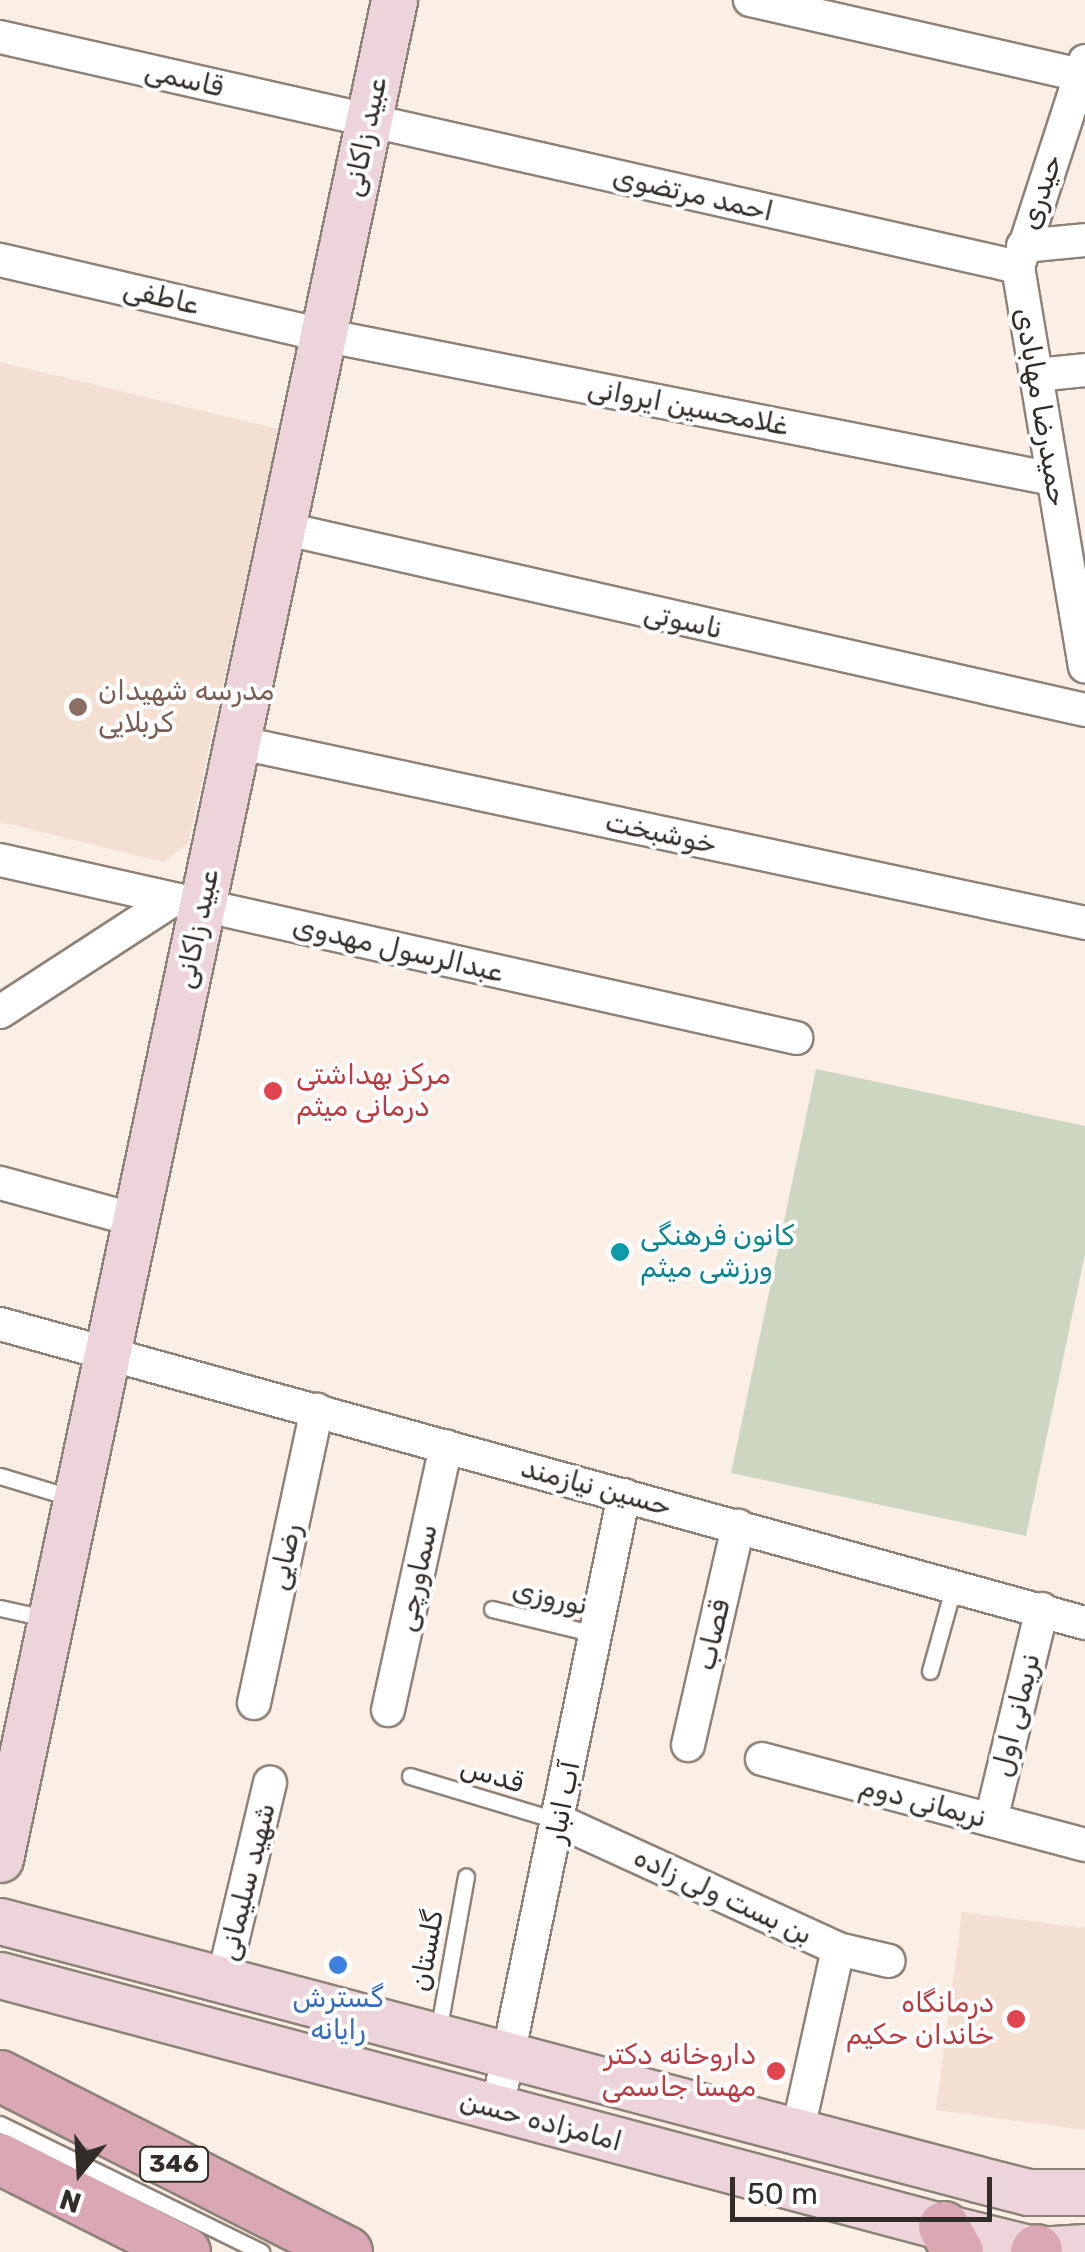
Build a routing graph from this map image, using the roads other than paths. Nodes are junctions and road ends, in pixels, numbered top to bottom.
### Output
1 (394, 0) edge
2 (750, 0) edge
3 (0, 37) edge
4 (1083, 68) edge
5 (1076, 112) edge
6 (368, 120) junction
7 (1085, 240) edge
8 (1020, 256) junction
9 (0, 260) edge
10 (323, 334) junction
11 (1085, 370) edge
12 (1036, 374) junction
13 (1053, 479) junction
14 (282, 528) junction
15 (1079, 590) edge
16 (1085, 666) edge
17 (1085, 710) edge
18 (236, 742) junction
19 (0, 860) edge
20 (188, 902) junction
21 (1085, 924) edge
22 (0, 1012) edge
23 (796, 1038) dead end
24 (0, 1183) edge
25 (135, 1220) junction
26 (0, 1324) edge
27 (107, 1352) junction
28 (317, 1410) junction
29 (446, 1446) junction
30 (0, 1476) edge
31 (624, 1495) junction
32 (76, 1500) junction
33 (738, 1526) junction
34 (954, 1585) junction
35 (0, 1608) edge
36 (492, 1609) dead end
37 (1042, 1609) junction
38 (51, 1619) junction
39 (1085, 1622) edge
40 (595, 1634) junction
41 (930, 1670) dead end
42 (254, 1704) dead end
43 (388, 1710) dead end
44 (688, 1745) dead end
45 (762, 1759) dead end
46 (410, 1776) dead end
47 (270, 1783) dead end
48 (990, 1820) junction
49 (560, 1821) junction
50 (1085, 1846) edge
51 (0, 1859) edge
52 (466, 1876) dead end
53 (0, 1920) edge
54 (838, 1949) junction
55 (890, 1961) dead end
56 (0, 1976) edge
57 (223, 1980) junction
58 (438, 2036) junction
59 (508, 2055) junction
60 (0, 2076) edge
61 (497, 2109) junction
62 (0, 2124) edge
63 (797, 2134) junction
64 (0, 2159) edge
65 (1085, 2192) edge
66 (951, 2240) edge
67 (1053, 2250) edge
68 (185, 2252) edge
69 (261, 2252) edge
70 (348, 2252) edge

1 - 6 main road, عبید زاکانی
2 - 4 street
3 - 6 street, قاسمی
4 - 5 street, حیدری
5 - 8 street, حیدری
6 - 8 street, احمد مرتضوی
6 - 10 main road, عبید زاکانی
7 - 8 street, احمد مرتضوی
8 - 12 street, حمیدرضا مهابادی
9 - 10 street, عاطفی
10 - 13 street, غلامحسین ایروانی
10 - 14 main road, عبید زاکانی
11 - 12 street
12 - 13 street, حمیدرضا مهابادی
13 - 15 street, حمیدرضا مهابادی
14 - 17 street, ناسوتی
14 - 18 main road, عبید زاکانی
15 - 16 street, حمیدرضا مهابادی
18 - 20 main road, عبید زاکانی
18 - 21 street, خوشبخت
19 - 20 street, عبدالرسول مهدوی
20 - 22 street
20 - 23 street, عبدالرسول مهدوی
20 - 25 main road, عبید زاکانی
24 - 25 street
25 - 27 main road, عبید زاکانی
26 - 27 street, حسین نیازمند
27 - 28 street, حسین نیازمند
27 - 32 main road, عبید زاکانی
28 - 29 street, حسین نیازمند
28 - 42 street, رضایی
29 - 31 street, حسین نیازمند
29 - 43 street, سماورچی
30 - 32 lane
31 - 33 street, حسین نیازمند
31 - 40 street, آب انبار
32 - 38 main road, عبید زاکانی
33 - 34 street, حسین نیازمند
33 - 44 street, قصاب
34 - 37 street, حسین نیازمند
34 - 41 lane
35 - 38 lane
36 - 40 lane, نوروزی
37 - 39 street, حسین نیازمند
37 - 48 street, نریمانی اول
38 - 51 main road, عبید زاکانی
40 - 49 street, آب انبار
45 - 48 street, نریمانی دوم
46 - 49 lane, قدس
47 - 57 street, شهید سلیمانی
48 - 50 street, نریمانی دوم
49 - 54 street, بن بست ولی زاده
49 - 59 street, آب انبار
52 - 58 lane, گلستان
53 - 57 main road, امامزاده حسن
54 - 55 street, بن بست ولی زاده
54 - 63 street
56 - 61 main road, امامزاده حسن
57 - 58 main road, امامزاده حسن
58 - 59 main road, امامزاده حسن
59 - 61 street, آب انبار
59 - 63 main road, امامزاده حسن
60 - 70 main road, 346
61 - 66 main road, امامزاده حسن
62 - 69 lane
63 - 65 main road, امامزاده حسن
64 - 68 main road, 346
66 - 67 main road, امامزاده حسن

